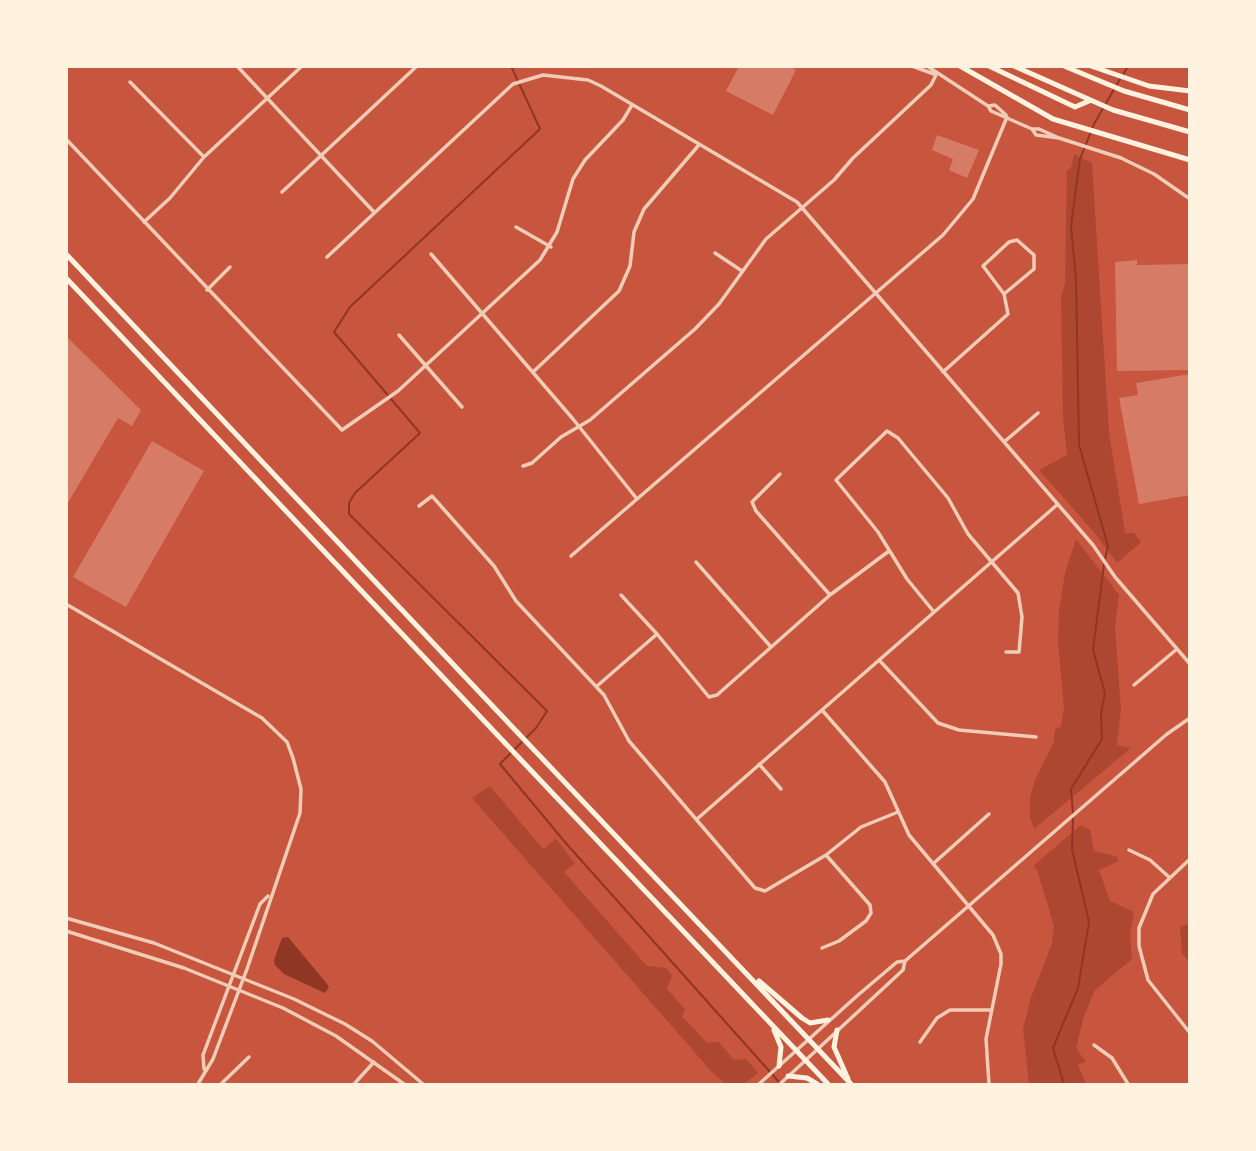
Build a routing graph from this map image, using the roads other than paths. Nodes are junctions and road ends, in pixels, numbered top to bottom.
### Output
1 (237, 66) edge
2 (302, 66) edge
3 (417, 66) edge
4 (912, 66) edge
5 (927, 66) edge
6 (960, 66) edge
7 (989, 66) edge
8 (1014, 66) edge
9 (1064, 66) edge
10 (1091, 66) edge
11 (936, 75) junction
12 (130, 82) dead end
13 (1189, 91) edge
14 (268, 99) junction
15 (1089, 102) junction
16 (632, 105) junction
17 (1189, 110) edge
18 (1007, 117) junction
19 (1189, 132) edge
20 (66, 139) edge
21 (698, 145) junction
22 (321, 156) junction
23 (204, 157) junction
24 (1189, 160) edge
25 (282, 192) dead end
26 (1189, 199) edge
27 (802, 208) junction
28 (373, 211) junction
29 (144, 222) junction
30 (516, 227) dead end
31 (551, 247) junction
32 (715, 253) dead end
33 (66, 254) edge
34 (431, 254) dead end
35 (327, 257) dead end
36 (230, 267) dead end
37 (742, 271) junction
38 (66, 279) edge
39 (207, 290) junction
40 (874, 292) junction
41 (1004, 294) junction
42 (482, 315) junction
43 (399, 335) dead end
44 (426, 366) junction
45 (533, 372) junction
46 (943, 372) junction
47 (462, 407) dead end
48 (1038, 413) dead end
49 (579, 426) junction
50 (1004, 442) junction
51 (523, 466) dead end
52 (780, 474) dead end
53 (636, 499) junction
54 (1058, 504) junction
55 (419, 506) dead end
56 (889, 551) junction
57 (571, 556) dead end
58 (696, 562) dead end
59 (993, 562) junction
60 (621, 595) dead end
61 (830, 595) junction
62 (66, 604) edge
63 (934, 612) junction
64 (657, 635) junction
65 (771, 647) junction
66 (1177, 649) junction
67 (1006, 652) dead end
68 (879, 660) junction
69 (1189, 664) edge
70 (1134, 685) dead end
71 (596, 686) junction
72 (822, 710) junction
73 (1189, 718) edge
74 (1036, 737) dead end
75 (759, 764) junction
76 (781, 789) dead end
77 (898, 812) junction
78 (989, 814) dead end
79 (697, 819) junction
80 (1129, 850) dead end
81 (826, 855) junction
82 (1189, 859) edge
83 (933, 863) junction
84 (1169, 877) junction
85 (270, 895) junction
86 (970, 905) junction
87 (66, 918) edge
88 (66, 931) edge
89 (822, 948) dead end
90 (731, 956) junction
91 (905, 961) junction
92 (233, 973) junction
93 (243, 978) junction
94 (229, 985) junction
95 (239, 990) junction
96 (990, 1010) junction
97 (828, 1020) junction
98 (771, 1024) junction
99 (837, 1030) junction
100 (1189, 1033) edge
101 (807, 1038) junction
102 (920, 1042) dead end
103 (1094, 1045) dead end
104 (817, 1049) junction
105 (795, 1050) junction
106 (249, 1057) dead end
107 (805, 1060) junction
108 (374, 1062) junction
109 (779, 1066) junction
110 (204, 1069) junction
111 (788, 1076) junction
112 (198, 1084) edge
113 (221, 1084) edge
114 (354, 1084) edge
115 (404, 1084) edge
116 (424, 1084) edge
117 (759, 1084) edge
118 (780, 1084) edge
119 (817, 1084) edge
120 (828, 1084) edge
121 (850, 1084) edge
122 (989, 1084) edge
123 (1128, 1084) edge

1 - 14 street
2 - 14 street
3 - 22 street
4 - 11 street
5 - 11 street
6 - 24 highway
7 - 15 highway
8 - 15 highway
9 - 17 highway
10 - 13 highway
11 - 18 street
11 - 27 street
12 - 23 street
14 - 22 street
14 - 23 street
15 - 19 highway
16 - 21 street
16 - 28 street
16 - 31 street
18 - 26 street
18 - 40 street
20 - 29 street
21 - 27 street
21 - 45 street
22 - 25 street
22 - 28 street
23 - 29 street
27 - 37 street
27 - 40 street
28 - 35 street
29 - 39 street
30 - 31 street
31 - 42 street
32 - 37 street
33 - 90 highway
34 - 42 street
36 - 39 street
37 - 49 street
38 - 98 highway
39 - 44 street
40 - 46 street
40 - 53 street
41 - 41 street
41 - 46 street
42 - 44 street
42 - 45 street
43 - 44 street
44 - 47 street
45 - 49 street
46 - 50 street
48 - 50 street
49 - 51 street
49 - 53 street
50 - 54 street
52 - 61 street
53 - 57 street
54 - 59 street
54 - 66 street
55 - 71 street
56 - 59 street
56 - 61 street
56 - 63 street
58 - 65 street
59 - 63 street
59 - 67 street
60 - 64 street
61 - 65 street
62 - 85 street
63 - 68 street
64 - 65 street
64 - 71 street
66 - 69 street
66 - 70 street
68 - 72 street
68 - 74 street
71 - 79 street
72 - 75 street
72 - 77 street
73 - 86 street
75 - 76 street
75 - 79 street
77 - 81 street
77 - 83 street
78 - 83 street
79 - 81 street
80 - 84 street
81 - 89 street
82 - 84 street
83 - 86 street
84 - 100 street
85 - 92 street
85 - 93 street
86 - 91 street
86 - 96 street
87 - 92 street
88 - 94 street
90 - 97 highway
90 - 101 highway
91 - 97 street
91 - 99 street
92 - 93 street
92 - 94 street
93 - 95 street
93 - 116 street
94 - 95 street
94 - 110 street
95 - 108 street
95 - 110 street
96 - 102 street
96 - 122 street
97 - 101 street
98 - 105 highway
98 - 109 highway
99 - 104 street
99 - 121 highway
101 - 104 highway
101 - 105 street
103 - 123 street
104 - 107 street
104 - 121 highway
105 - 107 highway
105 - 109 street
106 - 113 street
107 - 111 street
107 - 120 highway
108 - 114 street
108 - 115 street
109 - 117 street
110 - 112 street
111 - 118 street
111 - 119 highway

